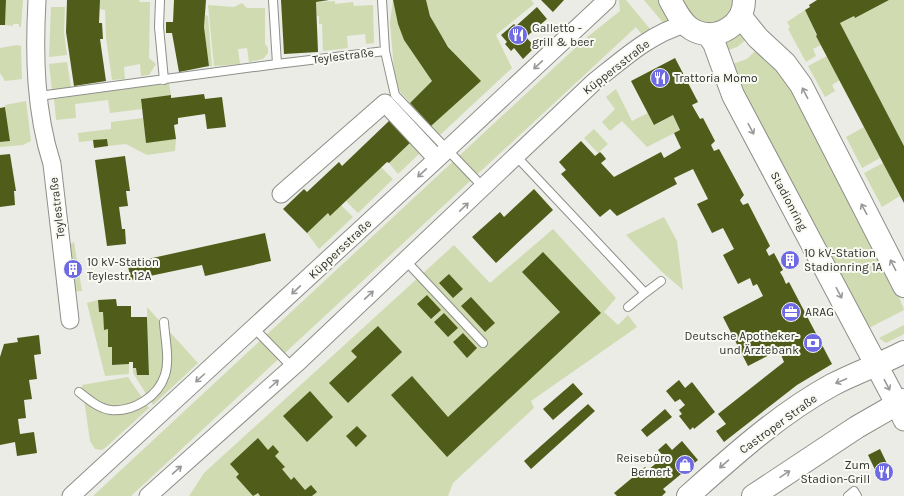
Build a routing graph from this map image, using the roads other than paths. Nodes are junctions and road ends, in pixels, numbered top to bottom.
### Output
1 (37, 0) edge
2 (160, 0) edge
3 (273, 0) edge
4 (382, 0) edge
5 (607, 0) edge
6 (670, 0) edge
7 (742, 8) edge
8 (686, 24) junction
9 (707, 34) junction
10 (385, 51) junction
11 (277, 64) junction
12 (164, 80) junction
13 (39, 96) junction
14 (442, 154) junction
15 (516, 156) junction
16 (484, 188) junction
17 (281, 194) dead end
18 (406, 261) junction
19 (660, 281) dead end
20 (904, 286) edge
21 (645, 293) junction
22 (628, 307) dead end
23 (70, 320) dead end
24 (164, 322) dead end
25 (254, 328) junction
26 (483, 343) dead end
27 (904, 352) edge
28 (877, 366) junction
29 (292, 368) junction
30 (79, 392) dead end
31 (902, 408) edge
32 (76, 494) edge
33 (148, 496) edge
34 (688, 496) edge
35 (753, 496) edge
36 (848, 496) edge
37 (857, 496) edge

1 - 13 street, Teylestraße
2 - 12 lane
3 - 11 lane
4 - 10 lane
5 -> 14 street, Küppersstraße
6 - 8 main road
7 - 9 main road
20 -> 7 main road
8 - 9 main road
8 - 15 street, Küppersstraße
9 -> 28 main road, Stadionring
10 - 11 lane, Teylestraße
10 - 14 lane, Teylestraße
11 - 12 lane, Teylestraße
12 - 13 lane, Teylestraße
13 - 23 street, Teylestraße
14 - 16 lane, Teylestraße
14 - 17 street
14 -> 25 street, Küppersstraße
15 - 16 street, Küppersstraße
15 - 21 lane
18 -> 16 street, Küppersstraße
18 - 26 lane
29 -> 18 street, Küppersstraße
19 - 21 lane
21 - 22 lane
24 - 30 lane
25 - 29 lane
25 -> 32 street, Küppersstraße
27 - 28 main road, Castroper Straße
28 -> 31 main road
28 -> 34 main road, Castroper Straße
33 -> 29 street, Küppersstraße
35 -> 31 main road
36 - 37 lane

